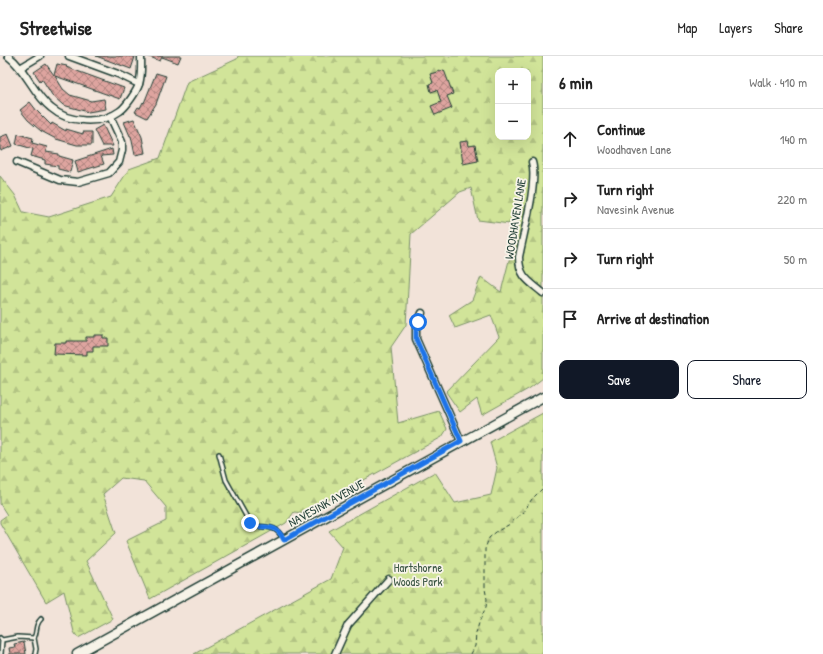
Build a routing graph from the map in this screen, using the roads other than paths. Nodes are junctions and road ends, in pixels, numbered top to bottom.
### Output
1 (8, 56) edge
2 (40, 56) edge
3 (69, 56) edge
4 (141, 56) edge
5 (20, 68) junction
6 (139, 84) junction
7 (110, 116) junction
8 (17, 162) dead end
9 (532, 162) dead end
10 (543, 293) edge
11 (422, 313) dead end
12 (543, 397) edge
13 (461, 441) junction
14 (219, 454) dead end
15 (284, 540) junction
16 (389, 579) dead end
17 (41, 619) dead end
18 (34, 638) junction
19 (1, 639) edge
20 (1, 654) edge
21 (35, 654) edge
22 (78, 654) edge
23 (335, 654) edge

1 - 5 street
2 - 5 street
3 - 6 street
4 - 6 street
5 - 7 street
6 - 7 street
7 - 8 street
9 - 10 street, WOODHAVEN LANE
11 - 13 street
12 - 13 main road, NAVESINK AVENUE
13 - 15 main road, NAVESINK AVENUE
14 - 15 lane
15 - 22 main road, NAVESINK AVENUE
16 - 23 street
17 - 18 lane
18 - 19 lane
18 - 21 lane
19 - 20 lane

